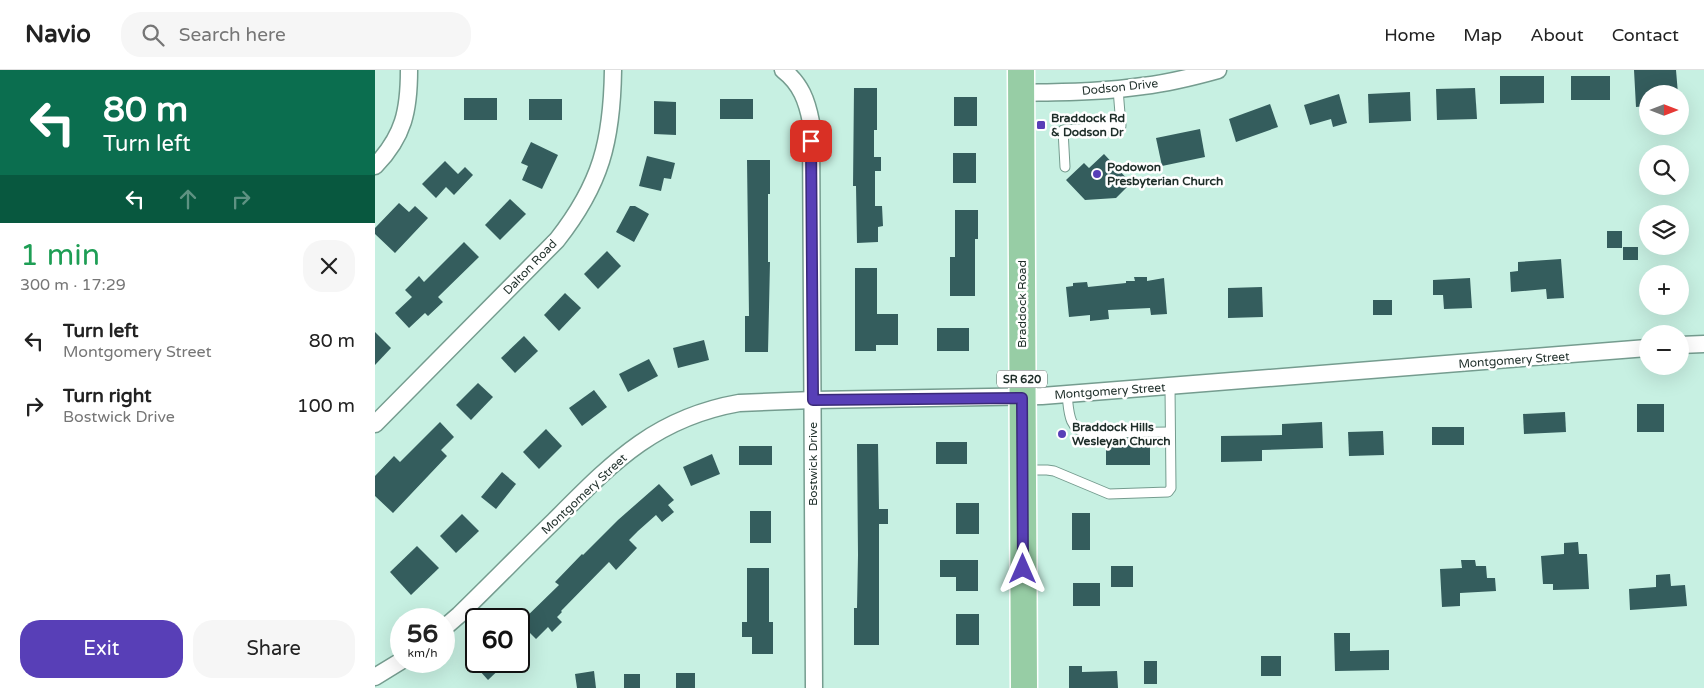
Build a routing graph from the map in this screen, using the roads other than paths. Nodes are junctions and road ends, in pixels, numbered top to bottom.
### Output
1 (409, 70) edge
2 (613, 70) edge
3 (783, 70) edge
4 (1218, 70) edge
5 (1021, 82) edge
6 (1118, 89) junction
7 (375, 166) edge
8 (1065, 167) dead end
9 (1704, 344) edge
10 (1689, 345) edge
11 (1639, 349) edge
12 (1170, 387) junction
13 (1067, 395) junction
14 (1022, 398) junction
15 (813, 400) junction
16 (375, 424) edge
17 (1170, 432) junction
18 (1023, 470) junction
19 (455, 618) edge
20 (390, 668) edge
21 (375, 678) edge
22 (814, 688) edge
23 (1024, 688) edge

1 - 7 street
2 - 16 street, Dalton Road
3 - 15 street, Bostwick Drive
4 - 6 street, Dodson Drive
5 - 6 street, Dodson Drive
5 - 14 main road, Braddock Road / SR 620
6 - 8 lane
9 - 10 street
11 - 12 street, Montgomery Street
12 - 13 street, Montgomery Street
12 - 17 lane
13 - 14 street, Montgomery Street
13 - 17 lane
14 - 15 street, Montgomery Street
14 - 18 main road, Braddock Road / SR 620
15 - 19 street, Montgomery Street
15 - 22 street, Bostwick Drive
17 - 18 lane
18 - 23 main road, Braddock Road / SR 620
20 - 21 street

